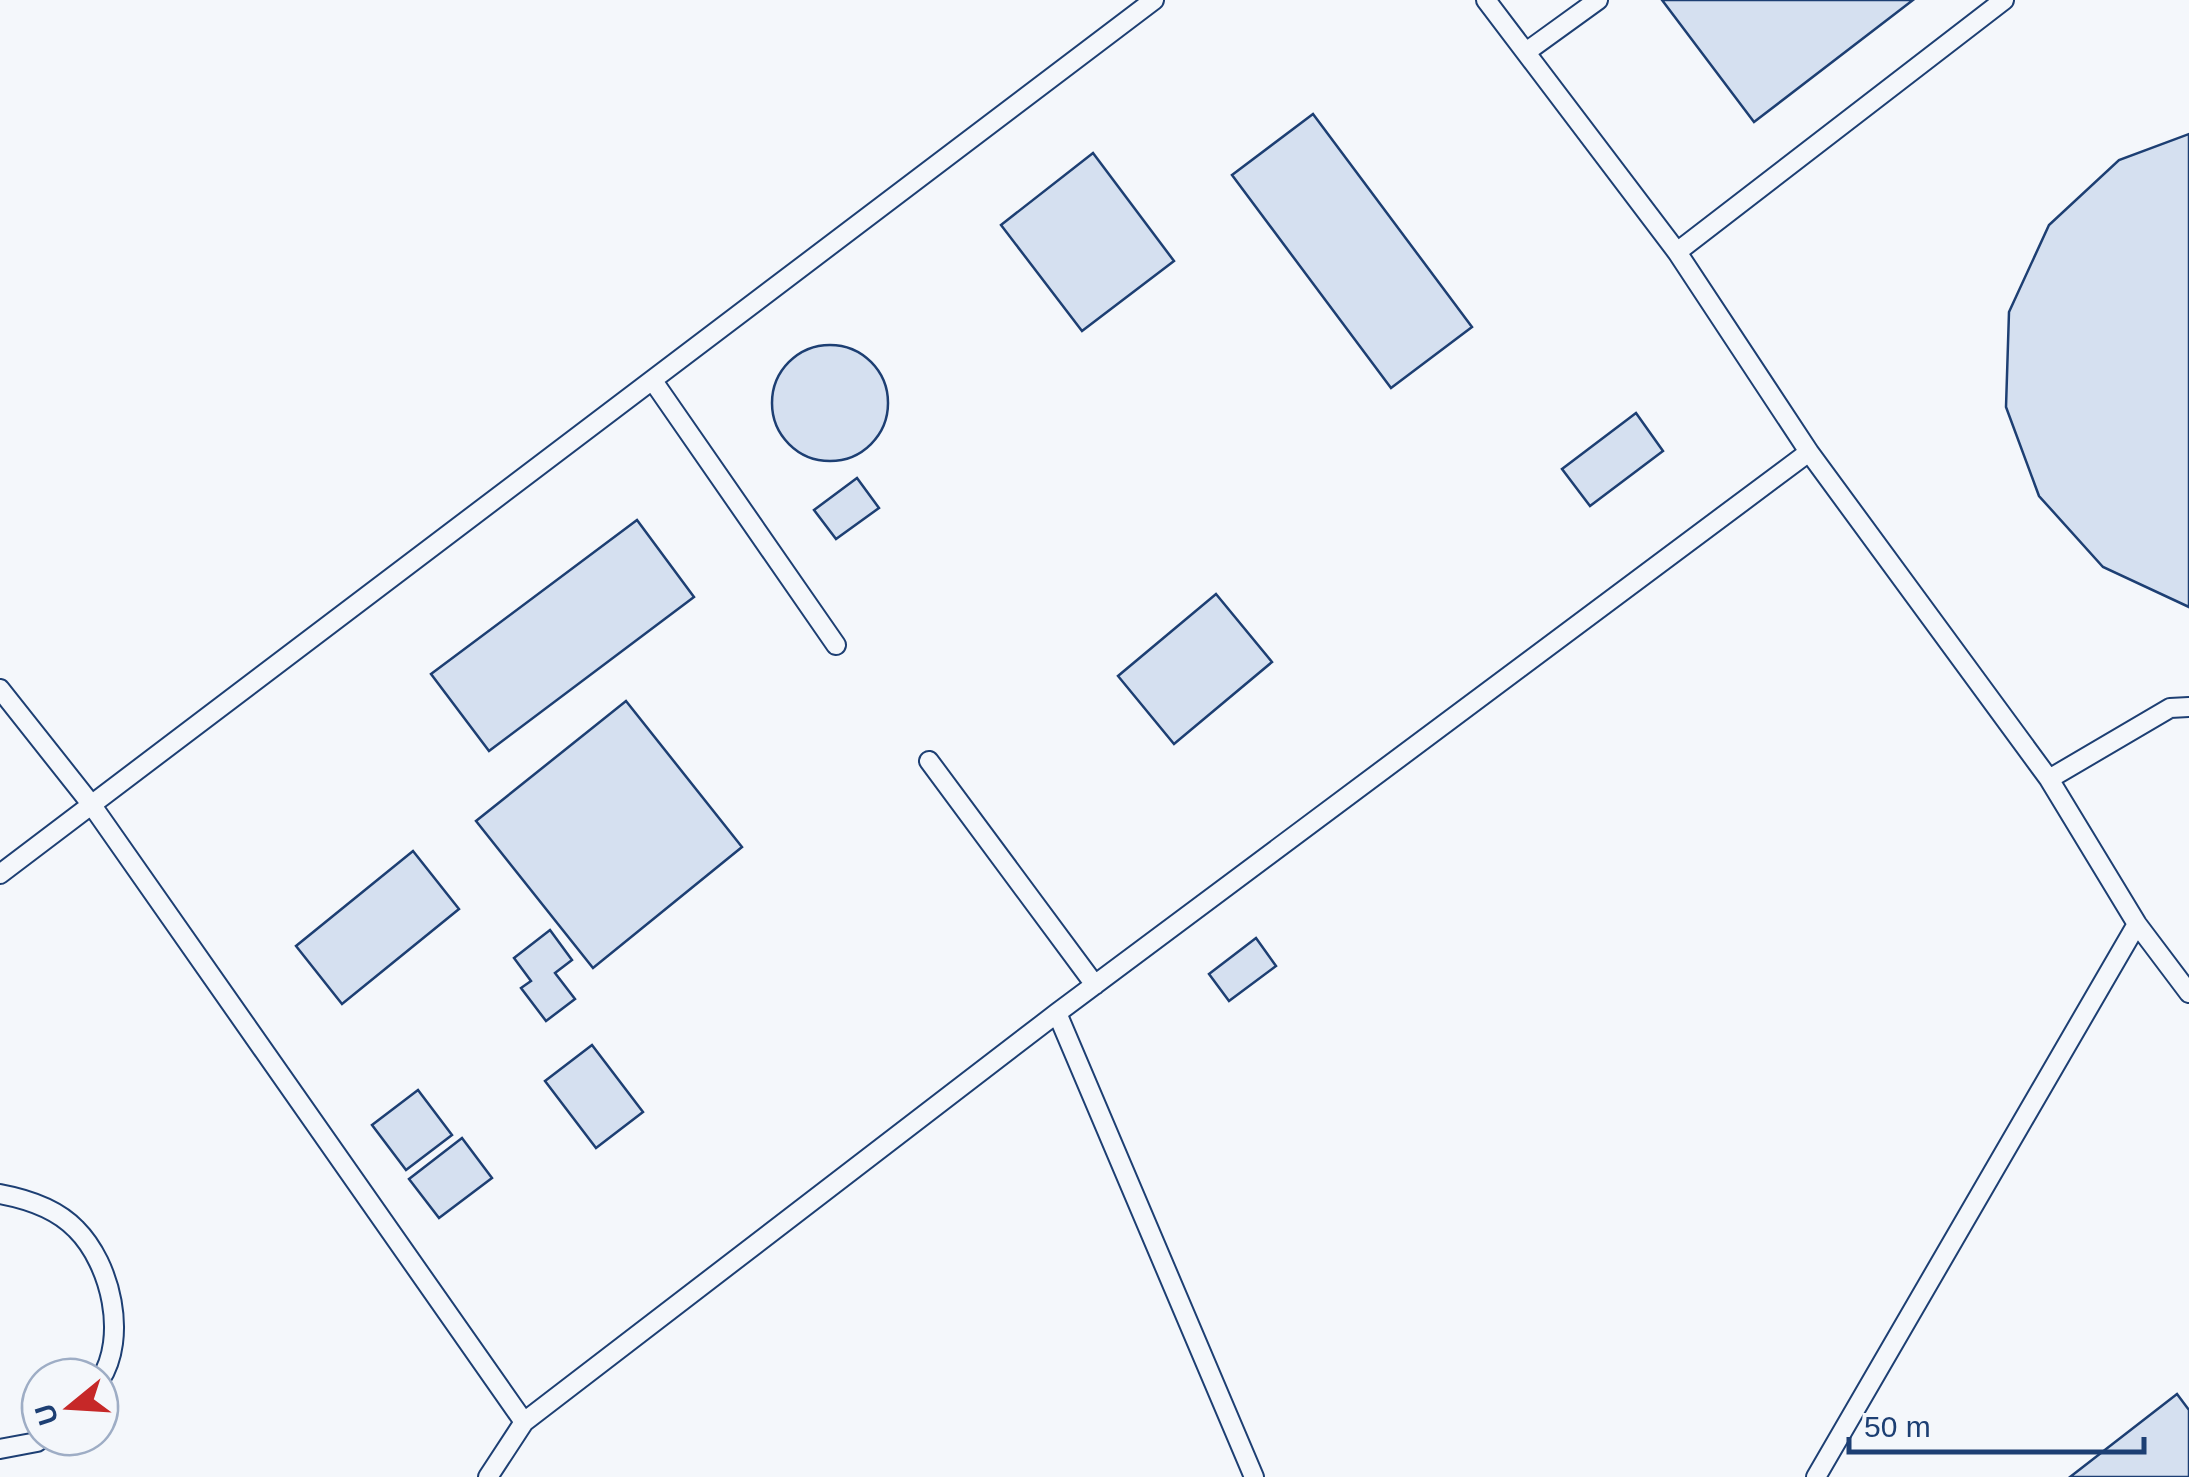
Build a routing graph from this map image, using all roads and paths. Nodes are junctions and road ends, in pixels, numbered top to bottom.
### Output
1 (1154, 0) edge
2 (1486, 0) edge
3 (1598, 0) edge
4 (2004, 0) edge
5 (1526, 52) junction
6 (1677, 252) junction
7 (652, 380) junction
8 (1809, 452) junction
9 (836, 645) dead end
10 (0, 688) edge
11 (2189, 706) edge
12 (929, 761) dead end
13 (2049, 779) junction
14 (90, 804) junction
15 (0, 874) edge
16 (2137, 924) junction
17 (1095, 985) junction
18 (2189, 993) edge
19 (1057, 1014) junction
20 (0, 1194) edge
21 (108, 1357) edge
22 (524, 1422) junction
23 (488, 1477) edge
24 (1254, 1477) edge
25 (1816, 1477) edge

1 - 7 lane
2 - 5 lane
3 - 5 lane
4 - 6 lane
5 - 6 lane
6 - 8 lane
7 - 9 lane
7 - 14 lane
8 - 13 lane
8 - 17 lane
10 - 14 lane
11 - 13 lane
12 - 17 lane
13 - 16 lane
14 - 15 lane
14 - 22 lane
16 - 18 lane
16 - 25 lane
17 - 19 lane
19 - 22 lane
19 - 24 lane
20 - 21 lane
22 - 23 lane

